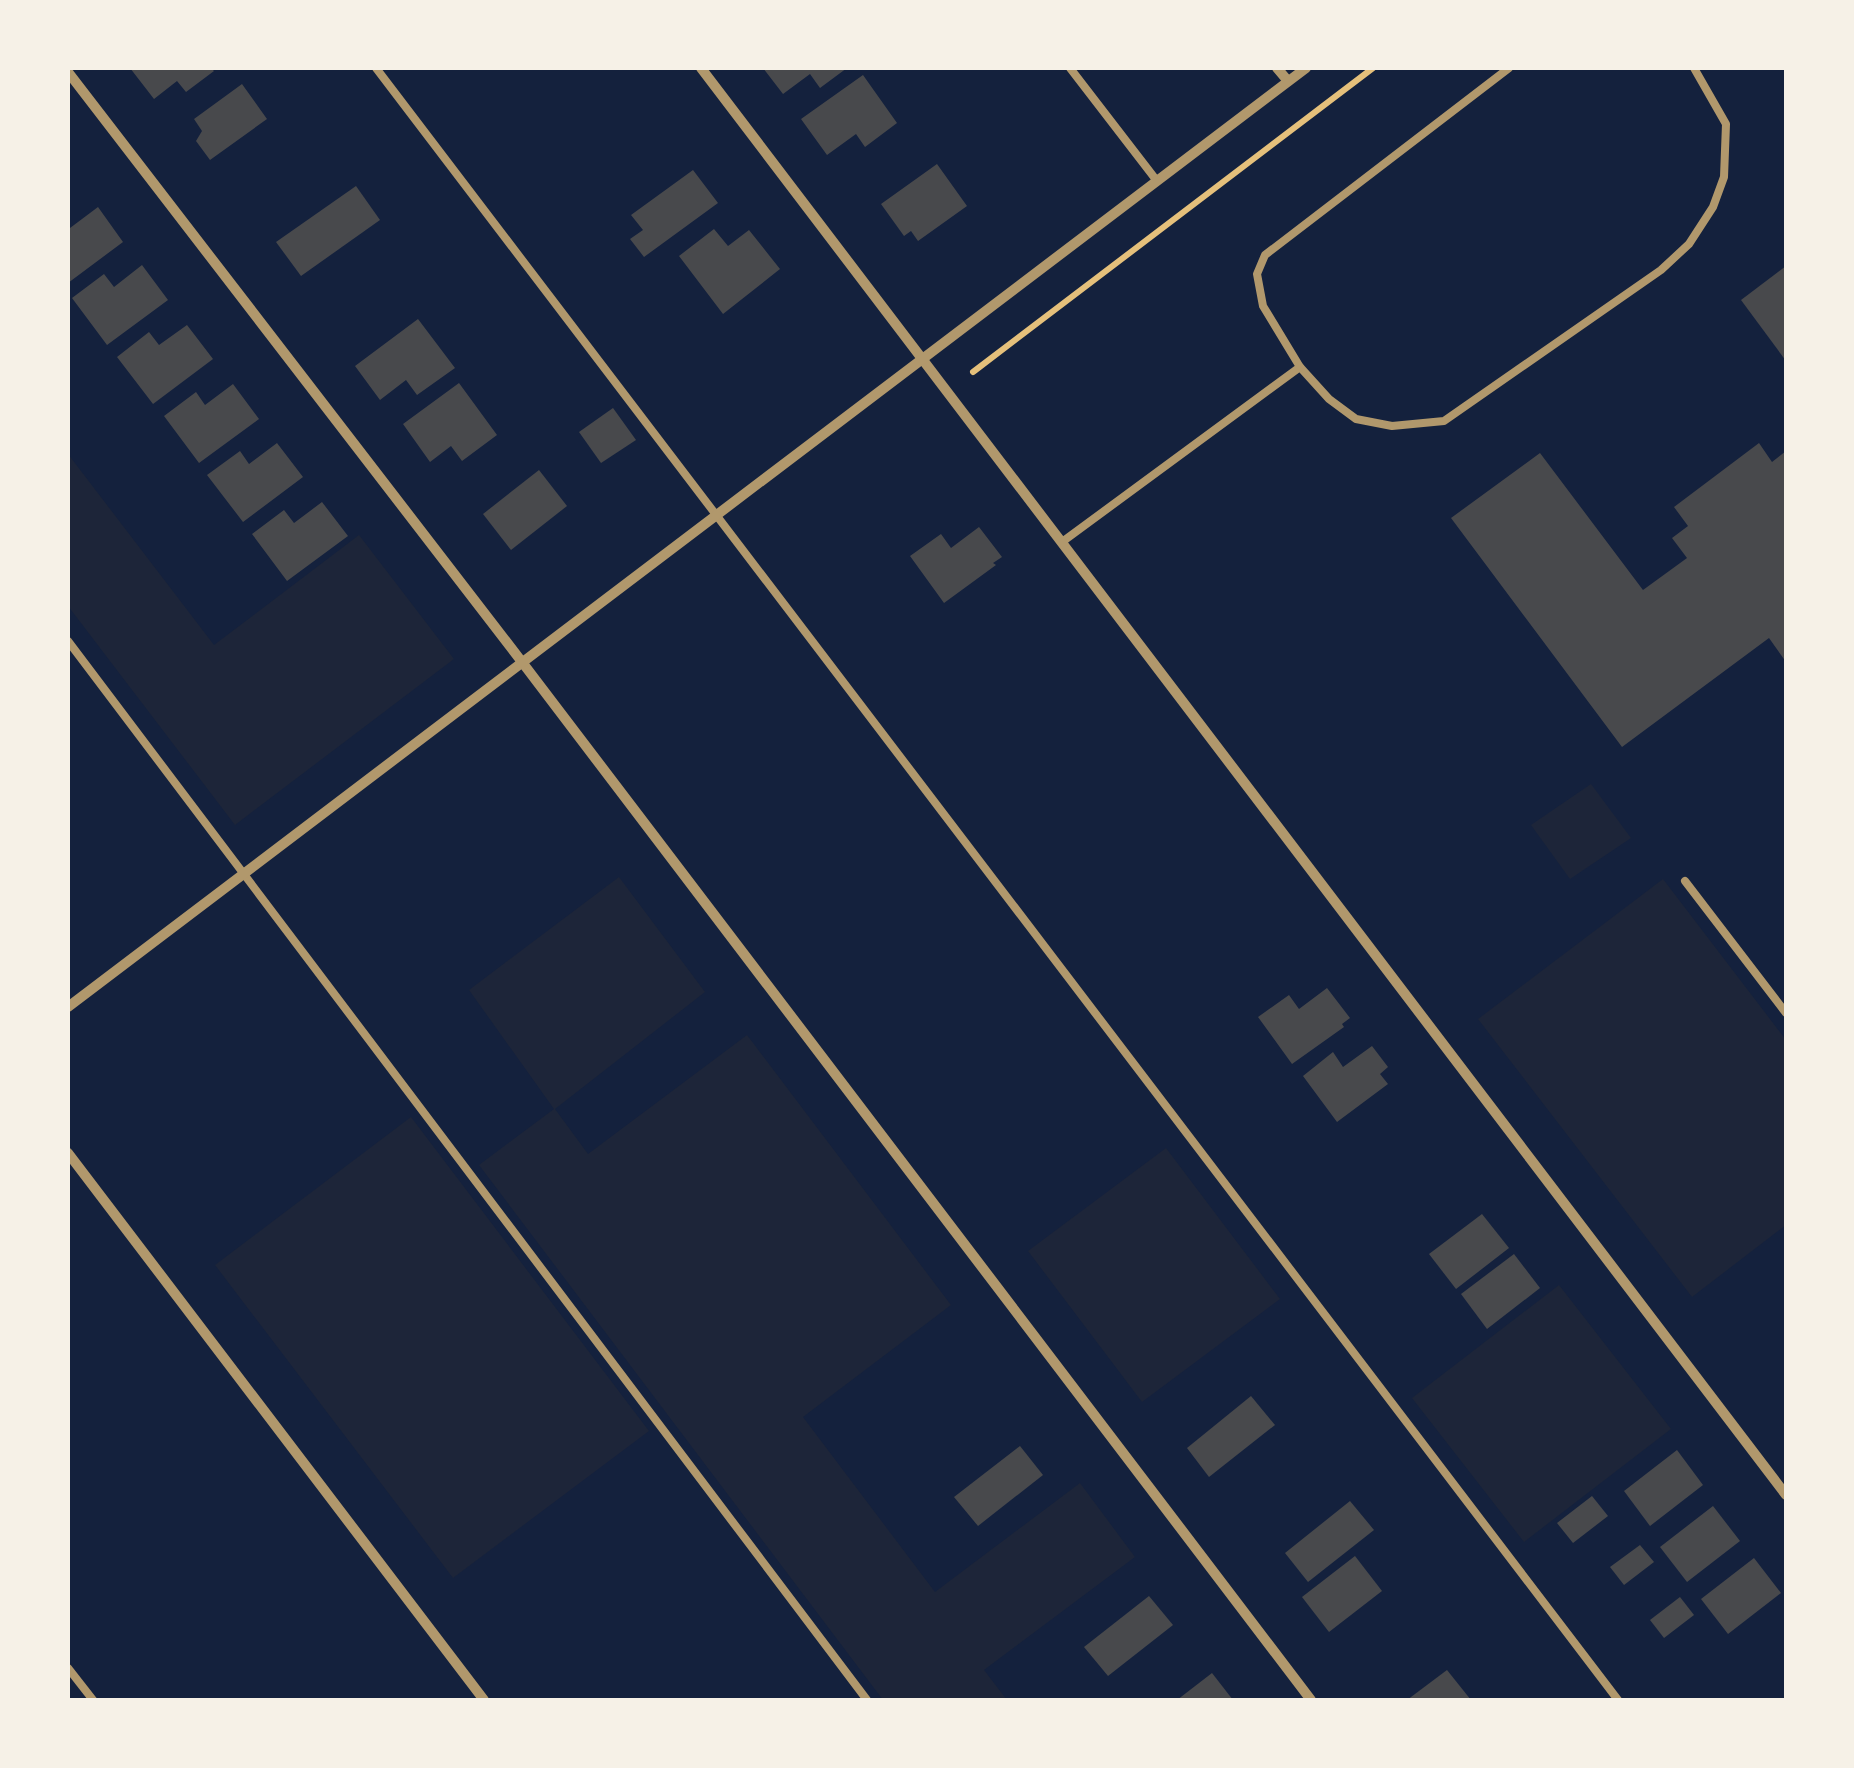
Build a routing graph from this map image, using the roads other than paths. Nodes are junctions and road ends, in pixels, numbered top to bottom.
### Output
1 (376, 68) edge
2 (701, 68) edge
3 (1070, 68) edge
4 (1277, 68) edge
5 (1306, 68) edge
6 (1510, 68) edge
7 (1694, 68) edge
8 (68, 72) edge
9 (1288, 82) junction
10 (1157, 181) junction
11 (922, 358) junction
12 (1300, 367) junction
13 (717, 514) junction
14 (1062, 542) junction
15 (68, 641) edge
16 (522, 662) junction
17 (244, 874) junction
18 (1685, 881) dead end
19 (68, 1007) edge
20 (1786, 1013) edge
21 (68, 1152) edge
22 (1786, 1495) edge
23 (68, 1668) edge
24 (92, 1700) edge
25 (484, 1700) edge
26 (868, 1700) edge
27 (1311, 1700) edge
28 (1618, 1700) edge

1 - 13 lane
2 - 11 street
3 - 10 lane
4 - 9 street
5 - 9 street
6 - 12 lane
7 - 12 lane
8 - 16 street
9 - 10 street
10 - 11 street
11 - 13 street
11 - 14 street
12 - 14 lane
13 - 16 street
13 - 28 lane
14 - 22 street
15 - 17 lane
16 - 17 street
16 - 27 street
17 - 19 street
17 - 26 lane
18 - 20 lane
21 - 25 street
23 - 24 lane

